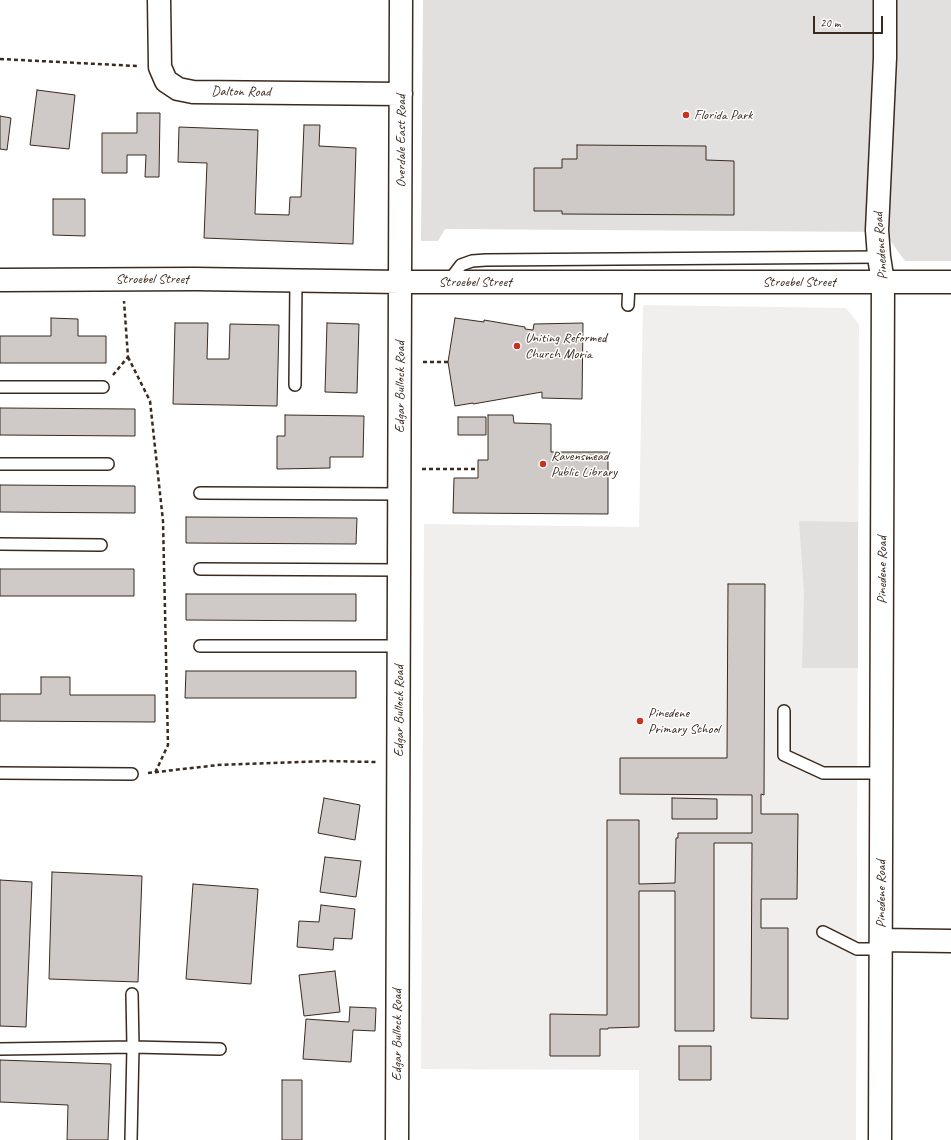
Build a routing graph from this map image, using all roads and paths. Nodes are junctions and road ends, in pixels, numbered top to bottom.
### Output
1 (159, 0) edge
2 (401, 0) edge
3 (885, 0) edge
4 (0, 59) edge
5 (160, 67) junction
6 (401, 94) junction
7 (879, 257) junction
8 (125, 279) junction
9 (0, 280) edge
10 (296, 281) junction
11 (400, 282) junction
12 (448, 282) junction
13 (628, 282) junction
14 (883, 282) junction
15 (951, 282) edge
16 (628, 305) dead end
17 (128, 357) junction
18 (295, 385) dead end
19 (0, 387) edge
20 (103, 387) joint
21 (0, 464) edge
22 (108, 464) dead end
23 (400, 469) junction
24 (478, 469) dead end
25 (200, 493) dead end
26 (400, 494) junction
27 (0, 544) edge
28 (101, 545) dead end
29 (200, 569) dead end
30 (399, 570) junction
31 (200, 646) dead end
32 (399, 646) junction
33 (784, 711) dead end
34 (399, 762) junction
35 (0, 773) edge
36 (155, 773) junction
37 (882, 773) junction
38 (132, 774) joint
39 (823, 932) dead end
40 (951, 941) edge
41 (881, 944) junction
42 (132, 994) dead end
43 (133, 1047) junction
44 (0, 1049) edge
45 (220, 1049) dead end
46 (131, 1140) edge
47 (397, 1140) edge
48 (880, 1140) edge

1 - 5 street
2 - 6 street, Overdale East Road
3 - 7 street, Pinedene Road
4 - 5 path
5 - 6 street, Dalton Road
6 - 11 street, Overdale East Road
7 - 12 lane
7 - 14 street, Pinedene Road
8 - 9 street, Stroebel Street
8 - 10 street, Stroebel Street
8 - 17 path
10 - 11 street, Stroebel Street
10 - 18 lane
11 - 12 street, Stroebel Street
11 - 23 street, Edgar Bullock Road
12 - 13 street, Stroebel Street
13 - 14 street, Stroebel Street
13 - 16 lane
14 - 15 street, Stroebel Street
14 - 37 street, Pinedene Road
17 - 20 path
17 - 36 path
19 - 20 lane
21 - 22 lane
23 - 24 path
23 - 26 street, Edgar Bullock Road
25 - 26 lane
26 - 30 street, Edgar Bullock Road
27 - 28 lane
29 - 30 lane
30 - 32 street, Edgar Bullock Road
31 - 32 lane
32 - 34 street, Edgar Bullock Road
33 - 37 lane
34 - 36 path
34 - 47 street, Edgar Bullock Road
35 - 38 lane
36 - 38 path
37 - 41 street, Pinedene Road
39 - 41 lane
40 - 41 street
41 - 48 street, Pinedene Road
42 - 43 lane
43 - 44 lane
43 - 45 lane
43 - 46 lane

